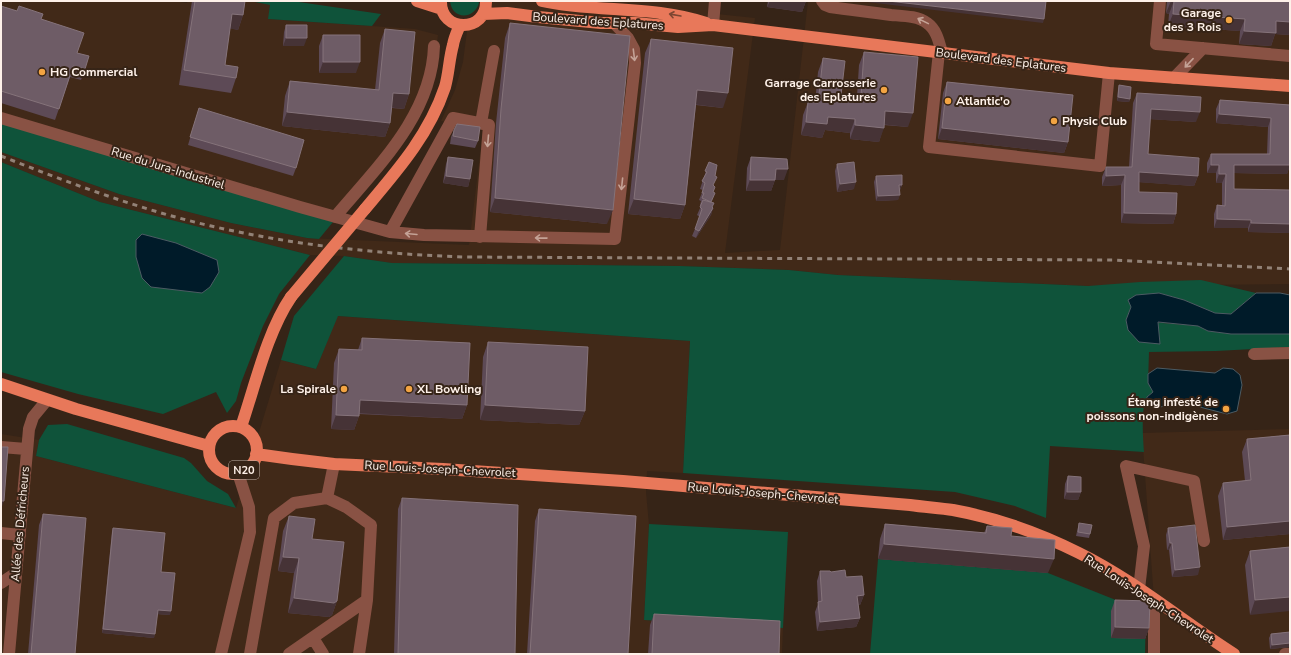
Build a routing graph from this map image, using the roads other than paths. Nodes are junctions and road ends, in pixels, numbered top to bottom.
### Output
1 (417, 1) edge
2 (486, 1) edge
3 (542, 1) edge
4 (715, 1) edge
5 (822, 1) edge
6 (1160, 1) edge
7 (441, 5) edge
8 (483, 14) junction
9 (614, 23) junction
10 (460, 25) junction
11 (712, 25) junction
12 (434, 46) dead end
13 (1203, 48) junction
14 (494, 52) dead end
15 (940, 53) junction
16 (1290, 56) edge
17 (1109, 74) junction
18 (1174, 78) junction
19 (1290, 86) edge
20 (1, 118) edge
21 (481, 123) junction
22 (335, 217) junction
23 (390, 232) junction
24 (480, 237) junction
25 (1290, 353) edge
26 (1254, 354) dead end
27 (1, 384) edge
28 (47, 400) junction
29 (241, 427) junction
30 (209, 446) junction
31 (1, 447) edge
32 (26, 449) junction
33 (256, 454) junction
34 (334, 464) junction
35 (238, 473) junction
36 (327, 498) junction
37 (1, 533) edge
38 (20, 535) junction
39 (1204, 540) dead end
40 (1, 572) edge
41 (16, 574) junction
42 (1, 584) edge
43 (1139, 589) junction
44 (367, 600) junction
45 (1154, 600) junction
46 (313, 638) junction
47 (9, 654) edge
48 (221, 654) edge
49 (250, 654) edge
50 (289, 654) edge
51 (323, 654) edge
52 (359, 654) edge
53 (1154, 654) edge
54 (1234, 654) edge
55 (1285, 654) edge
56 (1290, 654) edge

1 - 7 main road
2 - 8 main road
11 -> 3 main road, Boulevard des Eplatures
4 - 11 street
15 -> 5 street
6 - 13 street
7 - 10 main road
8 - 9 main road, Boulevard des Eplatures
8 - 10 main road
9 - 11 main road, Boulevard des Eplatures
9 -> 24 street, Rue du Jura-Industriel
10 - 29 main road, bridge
11 - 15 main road, Boulevard des Eplatures
12 - 22 street
13 - 16 street
13 -> 18 street
14 - 21 street
15 - 17 main road, Boulevard des Eplatures
15 - 17 street
17 - 18 main road, Boulevard des Eplatures
18 - 19 main road, Boulevard des Eplatures
20 - 22 street, Rue du Jura-Industriel
21 - 23 street
21 -> 24 street
22 - 23 street, Rue du Jura-Industriel
24 -> 23 street, Rue du Jura-Industriel
25 - 26 street
27 - 28 main road
28 - 30 main road
28 - 32 street, Allée des Défricheurs
29 - 30 main road
29 - 33 main road, N20
30 - 35 main road, N20
31 - 32 street
32 - 38 street, Allée des Défricheurs
33 - 34 main road, Rue Louis-Joseph-Chevrolet / N20
33 - 35 main road, N20
34 - 36 street
34 - 43 main road, Rue Louis-Joseph-Chevrolet / N20
35 - 48 street
36 - 44 street
36 - 49 street
37 - 38 street
38 - 41 street, Allée des Défricheurs
39 - 43 street
40 - 41 street
41 - 42 street
41 - 47 street, Allée des Défricheurs
43 - 45 main road, Rue Louis-Joseph-Chevrolet / N20
44 - 46 street
44 - 52 street
45 - 53 street
45 - 54 main road, Rue Louis-Joseph-Chevrolet / N20
46 - 50 street
46 - 51 street
55 - 56 street

